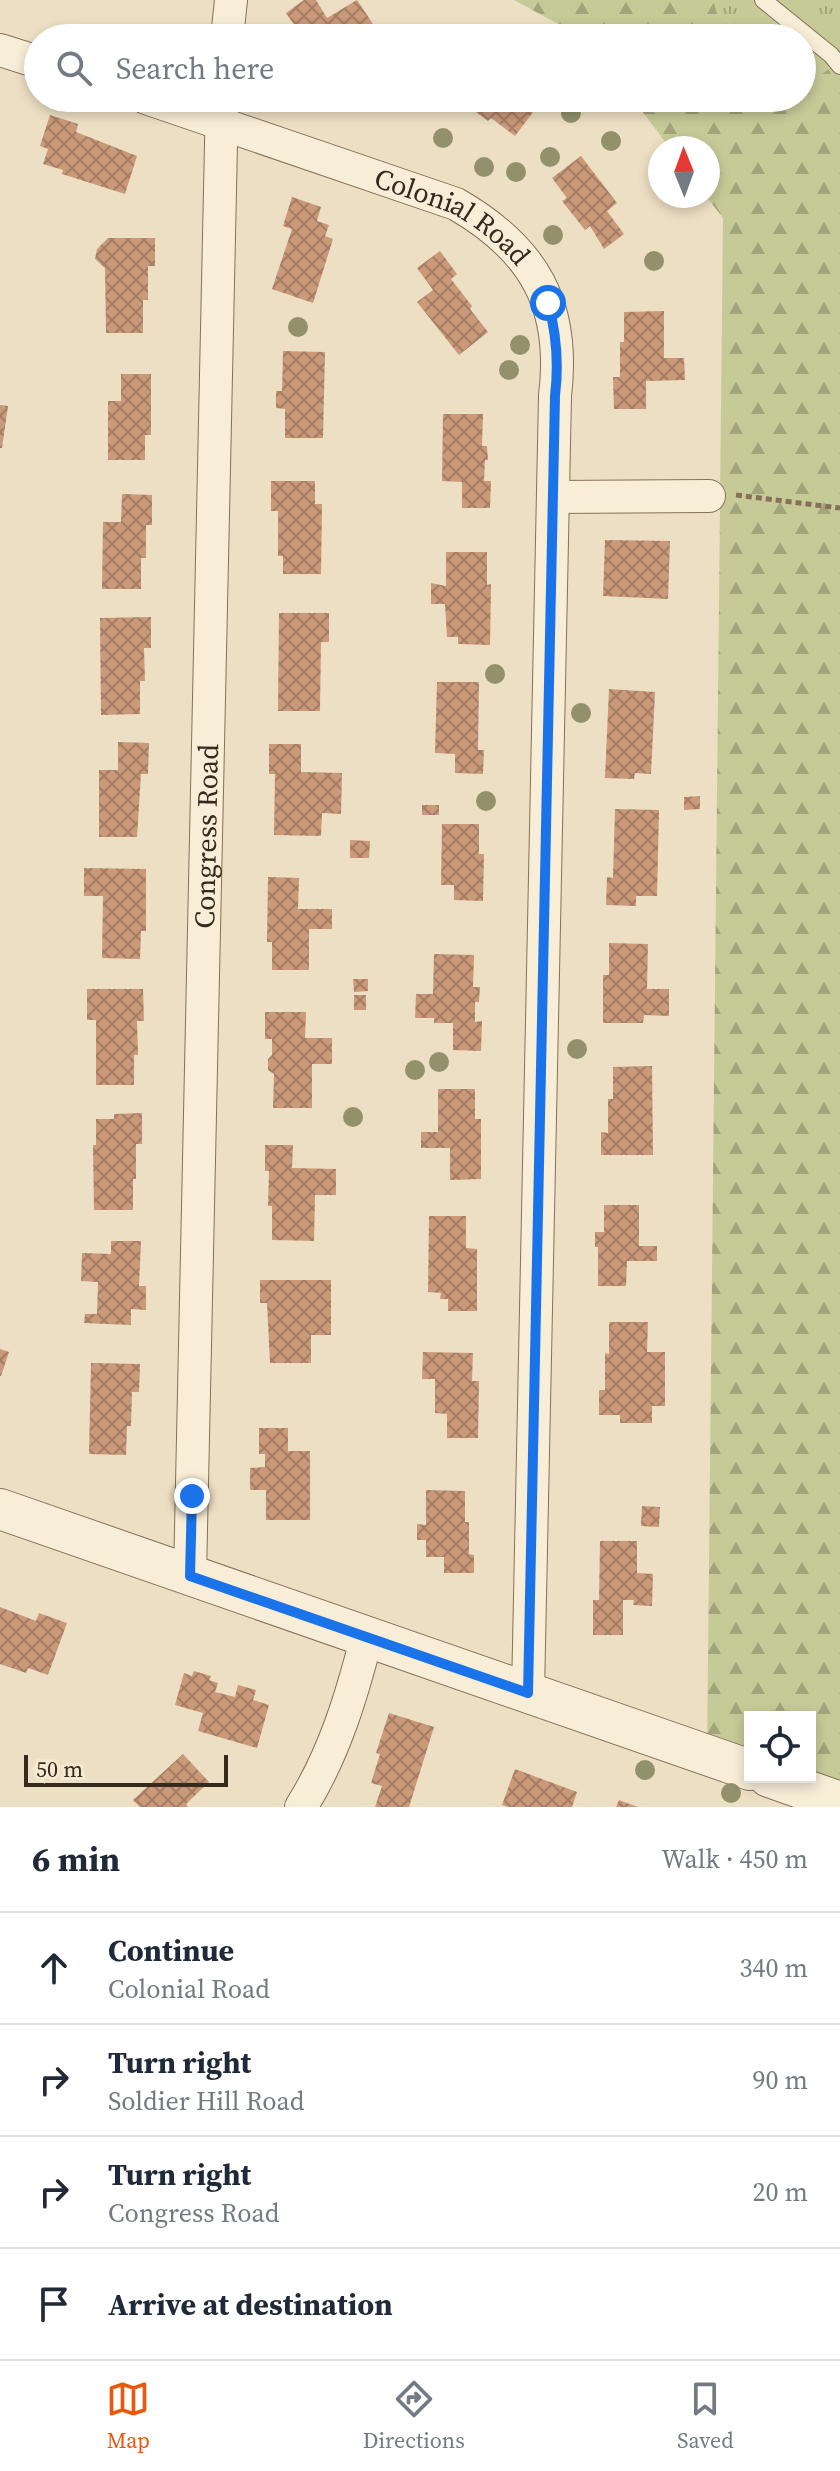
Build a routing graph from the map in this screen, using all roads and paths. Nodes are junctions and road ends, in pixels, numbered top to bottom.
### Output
1 (231, 0) edge
2 (763, 0) edge
3 (228, 24) edge
4 (793, 24) edge
5 (816, 43) edge
6 (0, 50) edge
7 (24, 58) edge
8 (840, 66) edge
9 (221, 112) edge
10 (226, 112) edge
11 (720, 495) joint
12 (553, 497) junction
13 (840, 508) edge
14 (0, 1509) edge
15 (190, 1576) junction
16 (367, 1636) junction
17 (528, 1693) junction
18 (744, 1768) edge
19 (786, 1783) edge
20 (840, 1802) edge
21 (301, 1807) edge

1 - 3 street
2 - 4 lane
5 - 8 lane
6 - 7 street
9 - 15 street, Congress Road
10 - 12 street, Colonial Road
11 - 12 street
11 - 13 path
12 - 17 street, Colonial Road
14 - 15 street
15 - 16 street
16 - 17 street
16 - 21 street
17 - 18 street
19 - 20 street

